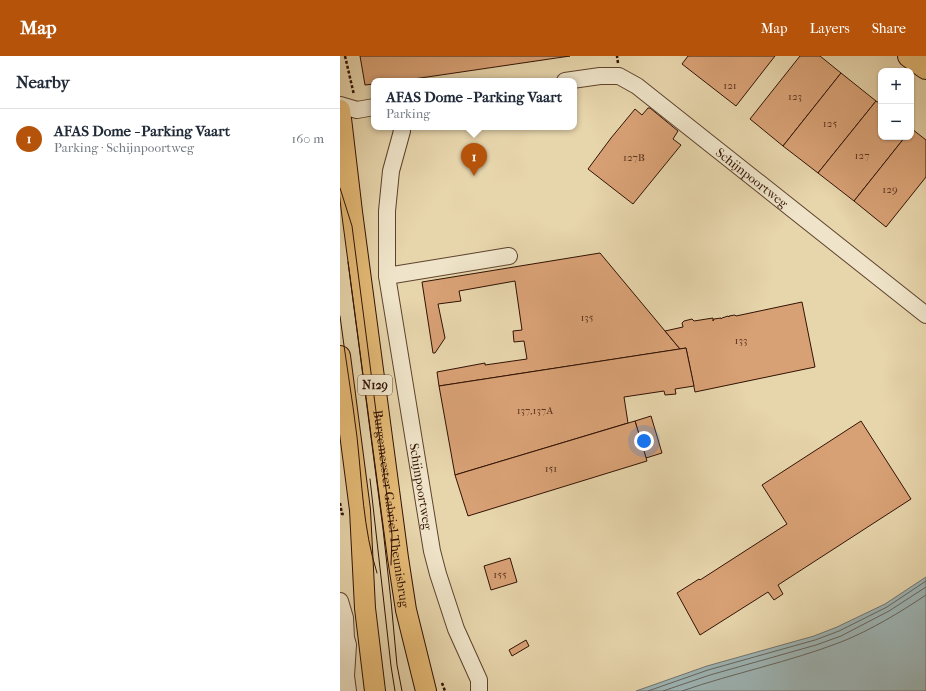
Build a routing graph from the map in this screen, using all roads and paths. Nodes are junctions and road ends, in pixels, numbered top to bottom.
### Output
1 (909, 56) edge
2 (926, 68) edge
3 (577, 79) edge
4 (340, 105) edge
5 (371, 108) edge
6 (340, 110) edge
7 (402, 130) edge
8 (509, 256) dead end
9 (387, 276) junction
10 (926, 315) edge
11 (340, 356) edge
12 (340, 503) edge
13 (342, 514) dead end
14 (340, 601) edge
15 (430, 687) edge
16 (348, 691) edge
17 (375, 691) edge
18 (445, 691) edge
19 (479, 691) edge

1 - 2 highway
3 - 10 street, Schijnpoortweg
4 - 5 street
6 - 15 main road, Burgemeester Gabriel Theunisbrug / N129
7 - 9 street, Schijnpoortweg
8 - 9 street
9 - 19 street, Schijnpoortweg
11 - 17 main road, N129
12 - 13 path
14 - 16 street
15 - 18 path

